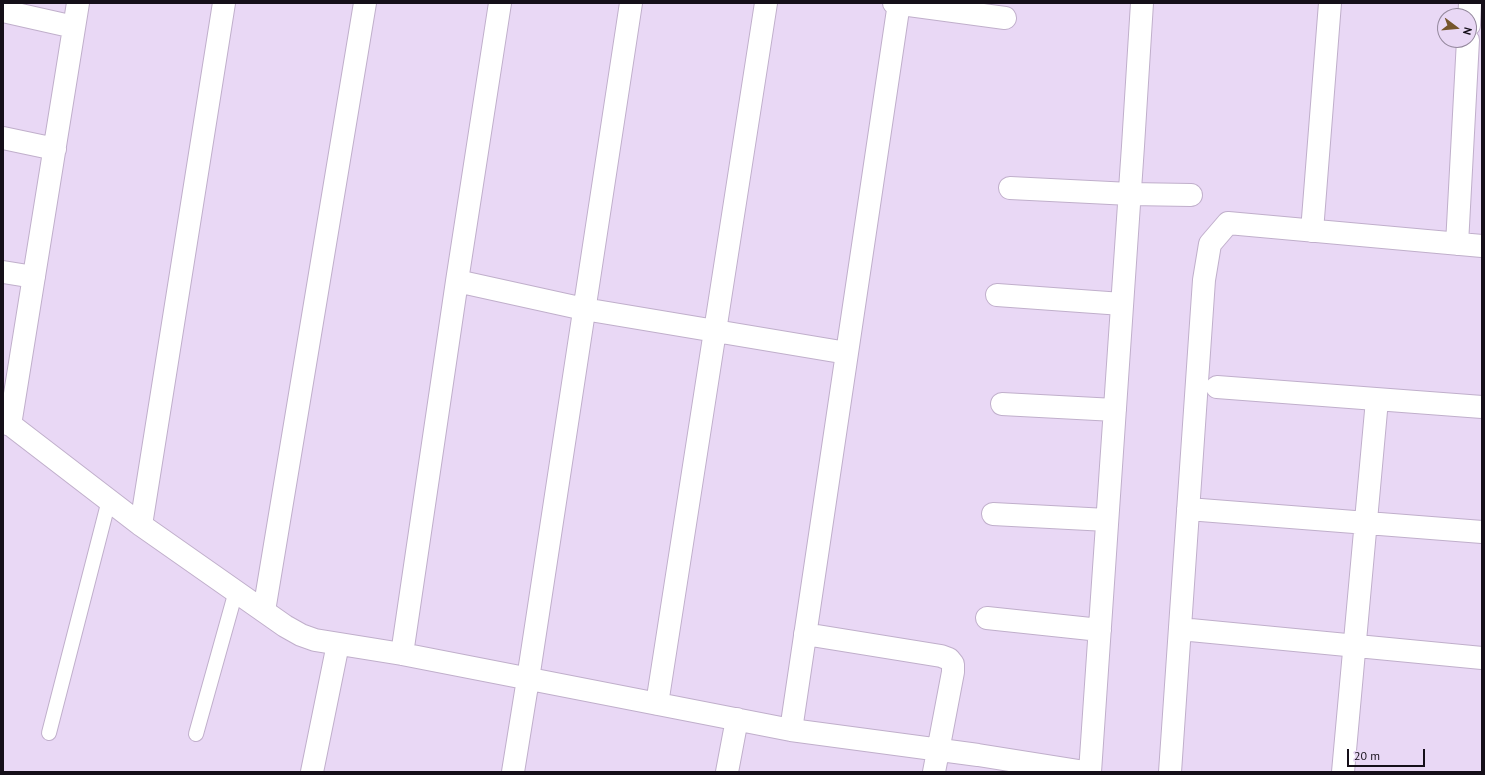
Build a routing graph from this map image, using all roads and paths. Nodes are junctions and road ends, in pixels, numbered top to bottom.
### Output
1 (78, 3) edge
2 (224, 3) edge
3 (365, 3) edge
4 (500, 3) edge
5 (631, 3) edge
6 (766, 3) edge
7 (897, 3) edge
8 (1142, 3) edge
9 (1330, 3) edge
10 (3, 11) edge
11 (1005, 18) dead end
12 (74, 27) junction
13 (1468, 48) edge
14 (3, 138) edge
15 (55, 149) junction
16 (1010, 188) dead end
17 (1130, 194) junction
18 (1191, 195) dead end
19 (1312, 231) junction
20 (1457, 244) junction
21 (1482, 246) edge
22 (3, 272) edge
23 (34, 277) junction
24 (457, 281) junction
25 (997, 295) dead end
26 (1122, 304) junction
27 (584, 308) junction
28 (715, 331) junction
29 (847, 353) junction
30 (1217, 387) dead end
31 (1377, 400) junction
32 (1002, 404) dead end
33 (1482, 407) edge
34 (1115, 410) junction
35 (7, 422) edge
36 (109, 500) junction
37 (1188, 508) junction
38 (993, 514) dead end
39 (1107, 520) junction
40 (1365, 522) junction
41 (141, 525) junction
42 (1482, 532) edge
43 (236, 591) junction
44 (264, 611) junction
45 (987, 618) dead end
46 (1180, 629) junction
47 (1100, 630) junction
48 (805, 634) junction
49 (338, 644) junction
50 (1354, 645) junction
51 (402, 654) junction
52 (1482, 658) edge
53 (528, 678) junction
54 (657, 704) junction
55 (737, 719) junction
56 (791, 730) junction
57 (49, 733) dead end
58 (196, 734) dead end
59 (937, 750) junction
60 (1018, 767) edge
61 (312, 772) edge
62 (513, 772) edge
63 (727, 772) edge
64 (934, 772) edge
65 (1085, 772) edge
66 (1090, 772) edge
67 (1170, 772) edge
68 (1343, 772) edge

1 - 12 street
2 - 41 street
3 - 44 street
4 - 24 street
5 - 27 street
6 - 28 street
7 - 11 street
7 - 29 street
8 - 17 street
9 - 19 street
10 - 12 street
12 - 15 street
13 - 20 street
14 - 15 street
15 - 23 street
16 - 17 street
17 - 18 street
17 - 26 street
19 - 20 street
19 - 37 street
20 - 21 street
22 - 23 street
23 - 35 street
24 - 27 street
24 - 51 street
25 - 26 street
26 - 34 street
27 - 28 street
27 - 53 street
28 - 29 street
28 - 54 street
29 - 48 street
30 - 31 street
31 - 33 street
31 - 40 street
32 - 34 street
34 - 39 street
35 - 36 street
36 - 41 street
36 - 57 lane
37 - 40 street
37 - 46 street
38 - 39 street
39 - 47 street
40 - 42 street
40 - 50 street
41 - 43 street
43 - 44 street
43 - 58 lane
44 - 49 street
45 - 47 street
46 - 50 street
46 - 67 street
47 - 66 street
48 - 56 street
48 - 59 street
49 - 51 street
49 - 61 street
50 - 52 street
50 - 68 street
51 - 53 street
53 - 54 street
53 - 62 street
54 - 55 street
55 - 56 street
55 - 63 street
56 - 59 street
59 - 60 street
59 - 64 street
60 - 65 street

